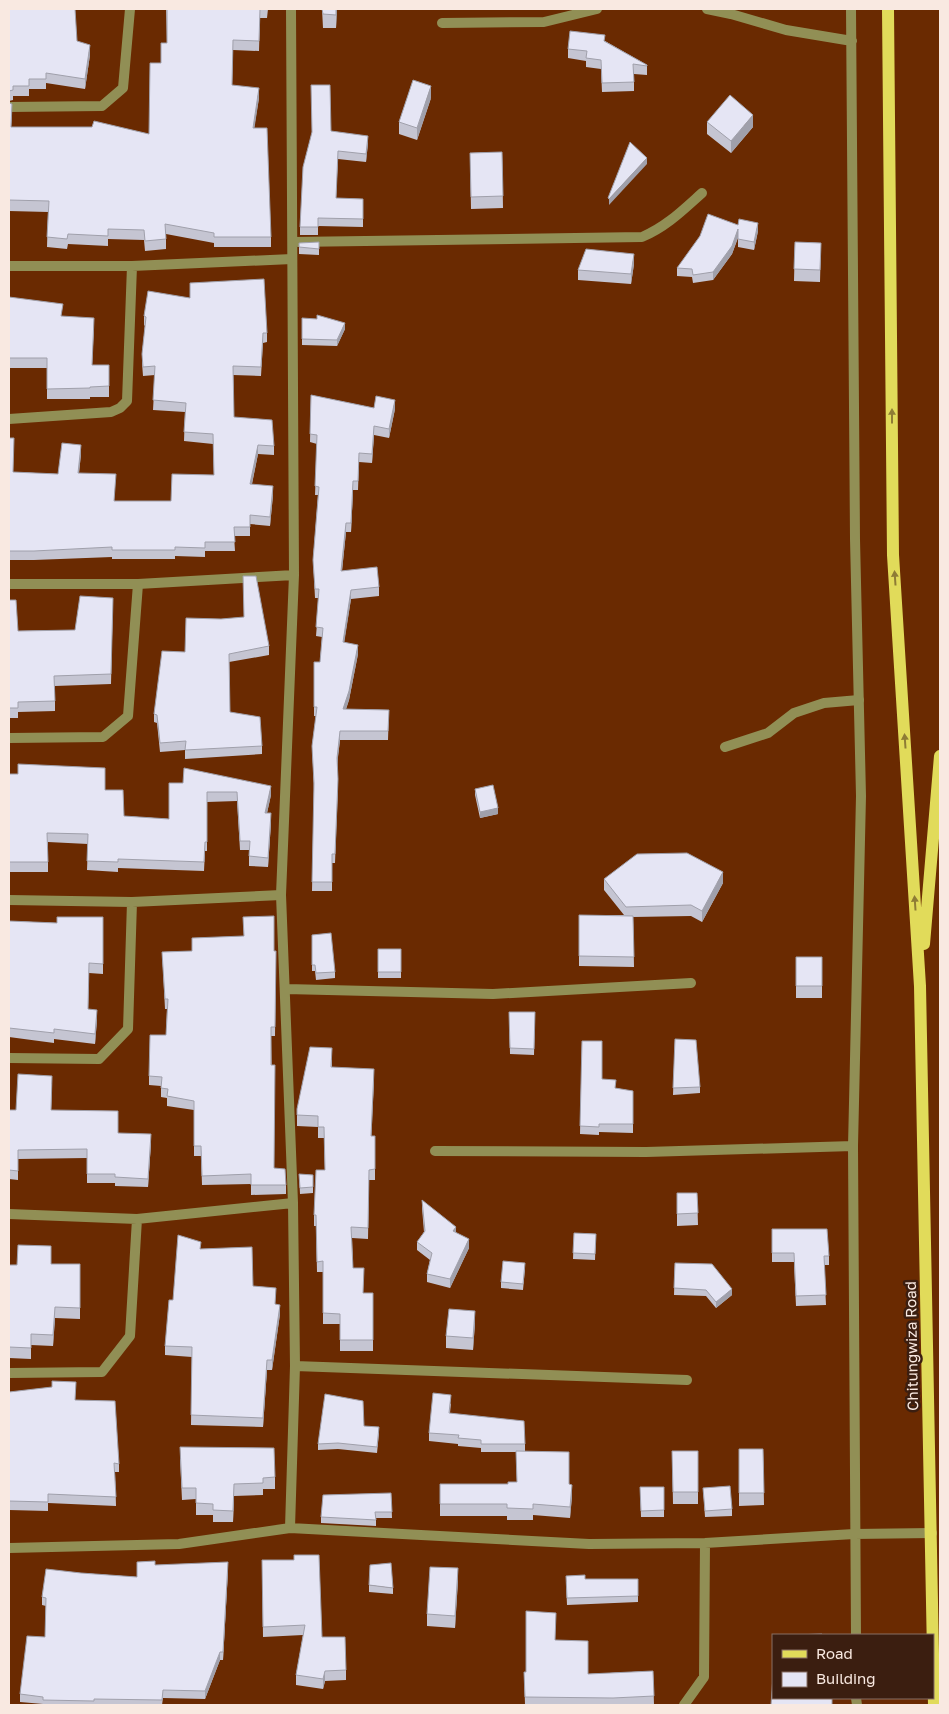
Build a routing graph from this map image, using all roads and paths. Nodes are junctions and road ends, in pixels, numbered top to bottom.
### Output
1 (130, 9) edge
2 (291, 9) edge
3 (597, 9) edge
4 (707, 9) edge
5 (851, 9) edge
6 (888, 9) edge
7 (442, 23) dead end
8 (852, 41) junction
9 (9, 107) edge
10 (702, 193) dead end
11 (293, 242) junction
12 (292, 259) junction
13 (9, 266) edge
14 (132, 266) junction
15 (9, 420) edge
16 (294, 575) junction
17 (9, 584) edge
18 (138, 584) junction
19 (859, 700) junction
20 (9, 738) edge
21 (725, 747) dead end
22 (940, 756) edge
23 (282, 895) junction
24 (9, 900) edge
25 (132, 902) junction
26 (691, 984) dead end
27 (920, 986) junction
28 (286, 989) junction
29 (9, 1058) edge
30 (853, 1146) junction
31 (435, 1152) dead end
32 (293, 1203) junction
33 (9, 1214) edge
34 (137, 1219) junction
35 (295, 1366) junction
36 (9, 1373) edge
37 (687, 1380) dead end
38 (290, 1528) junction
39 (932, 1533) junction
40 (854, 1534) junction
41 (705, 1543) junction
42 (9, 1548) edge
43 (856, 1634) edge
44 (933, 1634) edge
45 (684, 1705) edge

1 - 9 street
2 - 11 street
3 - 7 street
4 - 8 street
5 - 8 street
27 -> 6 main road
8 - 19 street
10 - 11 street
11 - 12 street
12 - 14 street
12 - 16 street
13 - 14 street
14 - 15 street
16 - 18 street
16 - 23 street
17 - 18 street
18 - 20 street
19 - 21 street
19 - 30 street
22 - 27 main road
23 - 25 street
23 - 28 street
24 - 25 street
25 - 29 street
26 - 28 street
27 - 39 main road, Chitungwiza Road
28 - 32 street
30 - 31 street
30 - 40 street
32 - 34 street
32 - 35 street
33 - 34 street
34 - 36 street
35 - 37 street
35 - 38 street
38 - 41 street
38 - 42 street
39 - 40 street
39 - 44 main road, Chitungwiza Road
40 - 41 street
40 - 43 street
41 - 45 street

